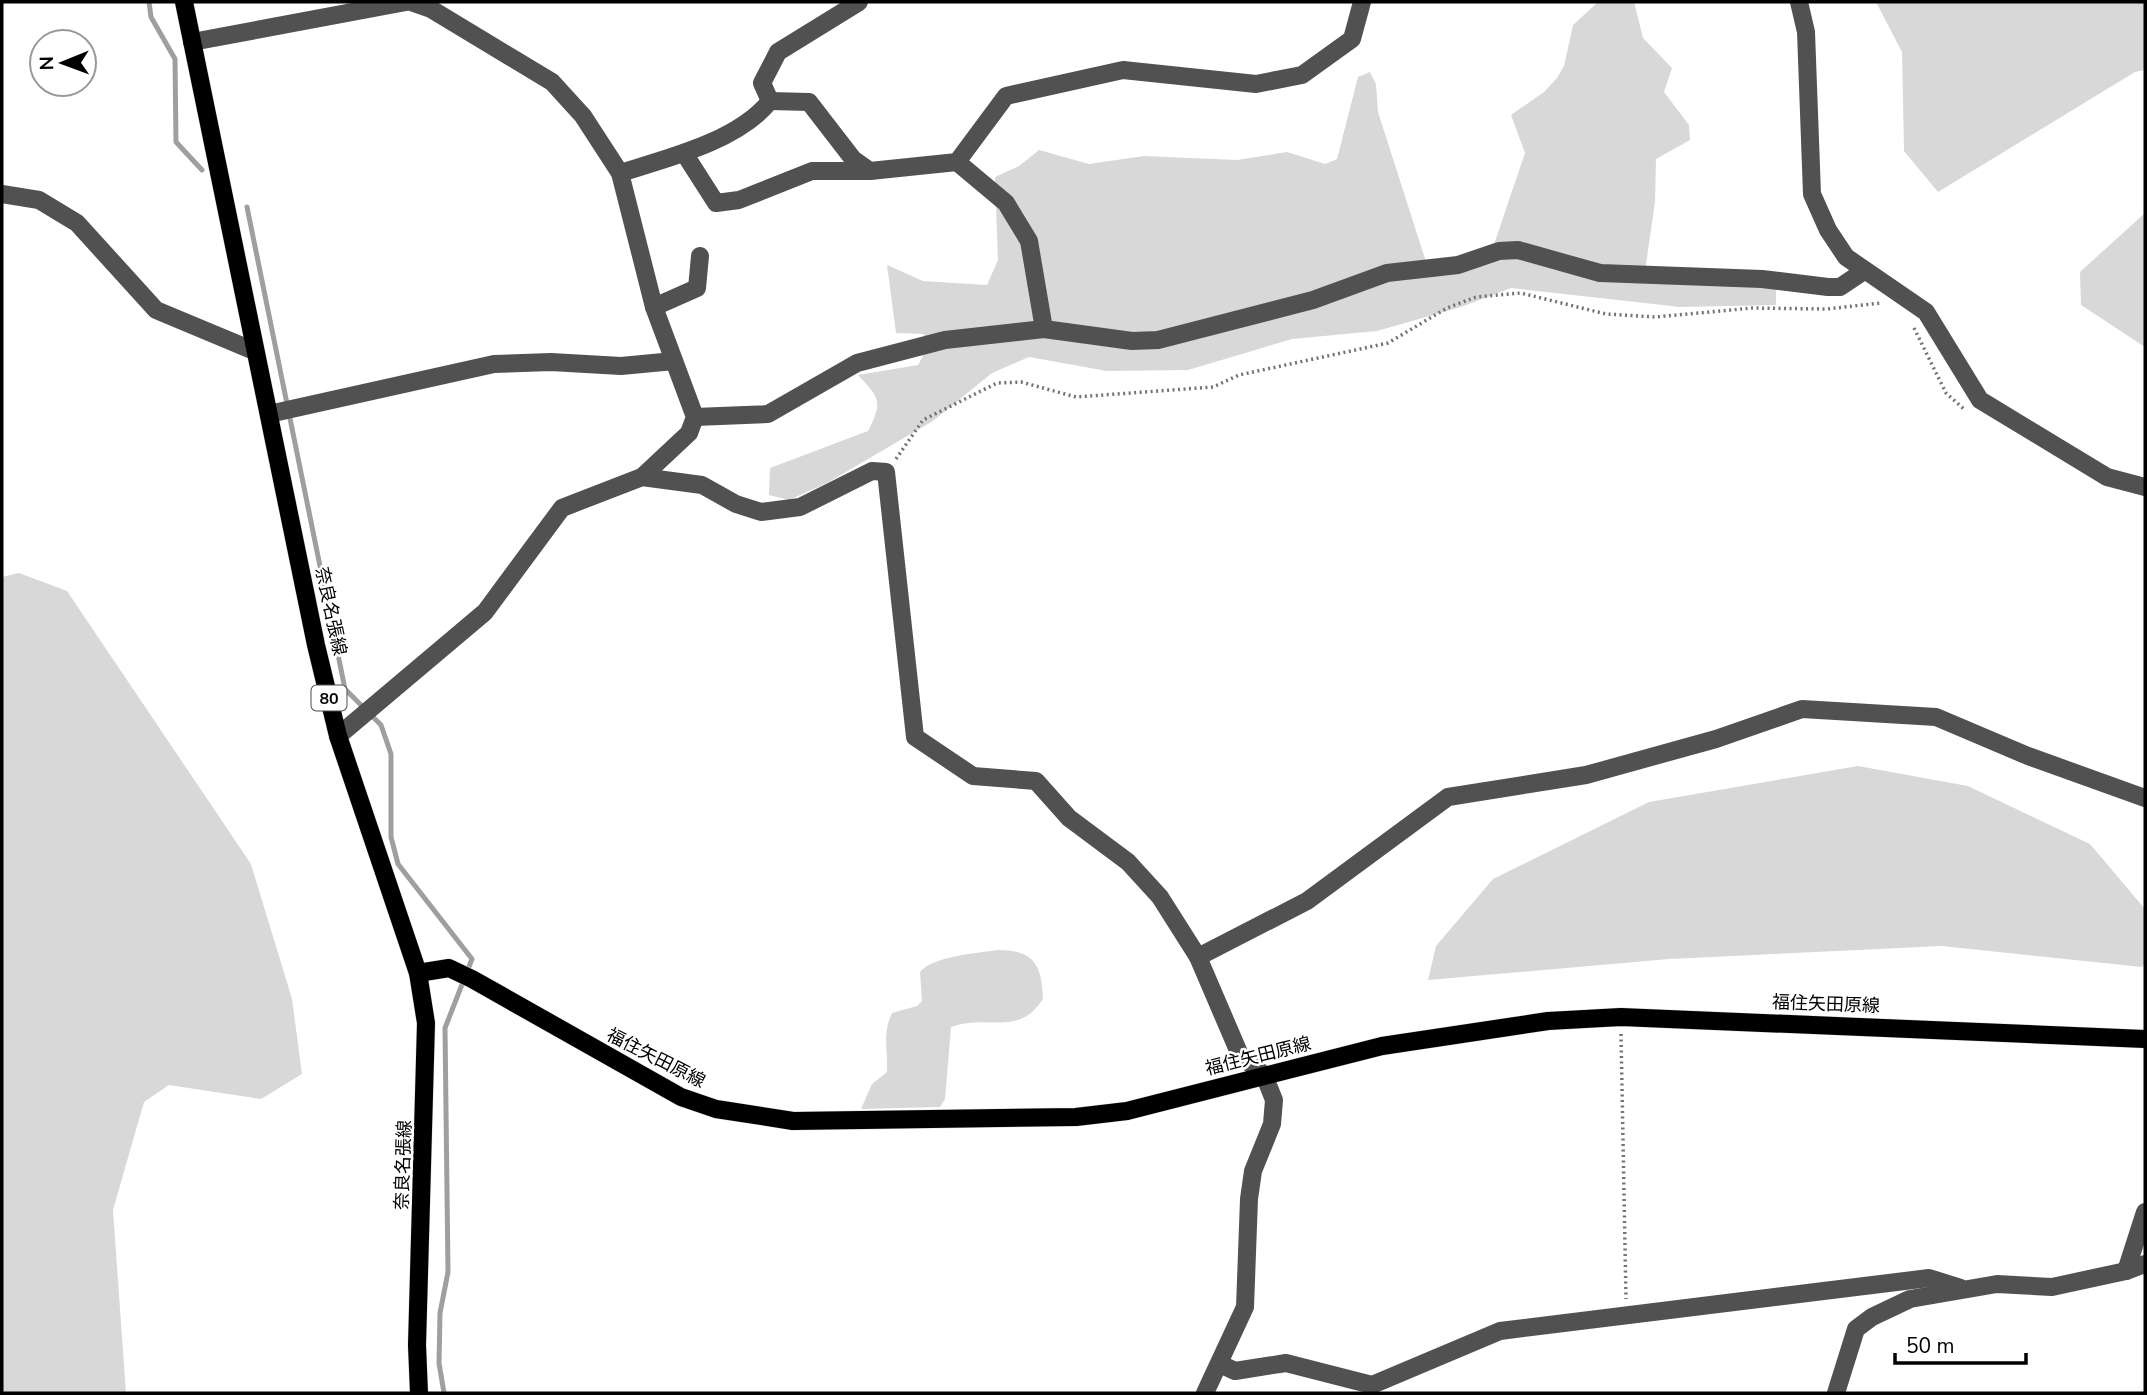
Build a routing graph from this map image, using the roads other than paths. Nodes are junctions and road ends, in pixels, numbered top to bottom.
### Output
1 (184, 2) edge
2 (409, 2) edge
3 (859, 2) edge
4 (1362, 2) edge
5 (1800, 2) edge
6 (438, 5) edge
7 (192, 42) junction
8 (770, 101) junction
9 (684, 153) junction
10 (957, 162) junction
11 (870, 171) junction
12 (620, 173) junction
13 (2, 194) edge
14 (700, 256) dead end
15 (1864, 271) junction
16 (654, 307) junction
17 (1044, 329) junction
18 (254, 351) junction
19 (674, 361) junction
20 (269, 414) junction
21 (695, 417) junction
22 (642, 477) junction
23 (2145, 487) edge
24 (338, 736) junction
25 (2145, 798) edge
26 (1198, 957) junction
27 (418, 973) junction
28 (2145, 1039) edge
29 (1264, 1076) junction
30 (2145, 1212) edge
31 (2145, 1264) edge
32 (2126, 1272) junction
33 (1961, 1289) junction
34 (1220, 1364) junction
35 (419, 1393) edge
36 (1205, 1393) edge
37 (1836, 1393) edge

1 - 7 main road, 奈良名張線 / 80
2 - 6 street
2 - 7 street
3 - 8 street
4 - 10 street
5 - 15 street
6 - 12 street
7 - 18 main road, 奈良名張線 / 80
8 - 9 street
8 - 11 street
9 - 11 street
9 - 12 street
10 - 11 street
10 - 17 street
12 - 16 street
13 - 18 street
14 - 16 street
15 - 17 street
15 - 23 street
16 - 19 street
17 - 21 street
18 - 20 main road, 奈良名張線 / 80
19 - 20 street
19 - 21 street
20 - 24 main road, 奈良名張線 / 80
21 - 22 street
22 - 24 street
22 - 26 street
24 - 27 main road, 奈良名張線 / 80
25 - 26 street
26 - 29 street
27 - 29 main road, 福住矢田原線
27 - 35 main road, 奈良名張線 / 80
28 - 29 main road, 福住矢田原線
29 - 34 street
30 - 32 street
31 - 32 street
32 - 33 street
33 - 34 street
33 - 37 street
34 - 36 street

